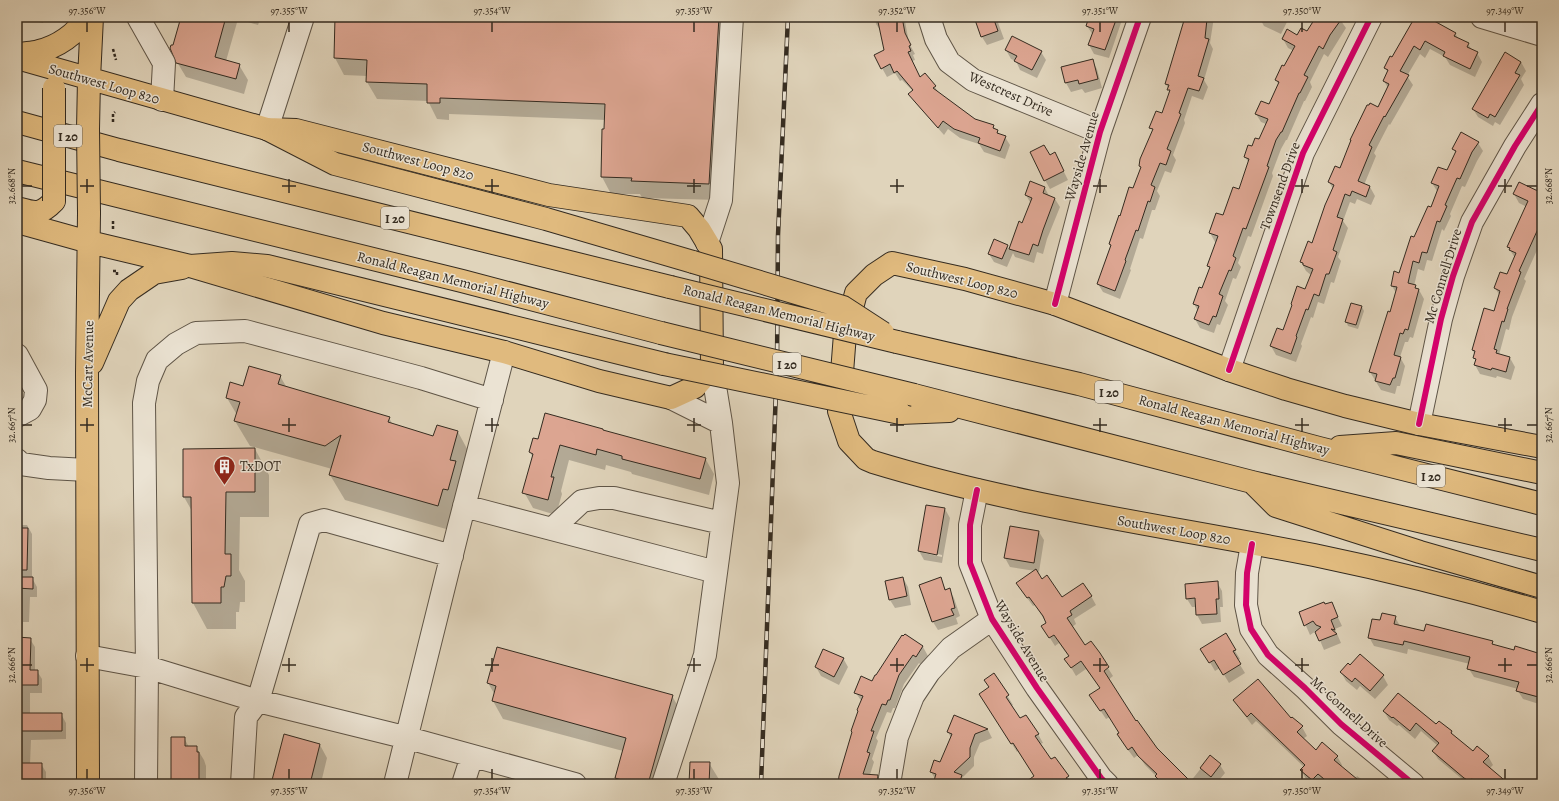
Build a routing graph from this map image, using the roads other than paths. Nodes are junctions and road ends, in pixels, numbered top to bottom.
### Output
1 (86, 17) edge
2 (92, 17) edge
3 (138, 17) edge
4 (303, 17) edge
5 (732, 17) edge
6 (929, 17) edge
7 (1140, 17) edge
8 (1371, 17) edge
9 (1482, 17) edge
10 (1542, 34) edge
11 (17, 57) edge
12 (43, 67) junction
13 (89, 79) junction
14 (162, 100) junction
15 (1542, 104) edge
16 (17, 122) edge
17 (267, 128) junction
18 (1100, 132) junction
19 (17, 171) edge
20 (17, 208) edge
21 (17, 222) edge
22 (90, 242) junction
23 (707, 243) junction
24 (190, 266) junction
25 (1055, 304) junction
26 (897, 342) junction
27 (504, 352) junction
28 (17, 355) edge
29 (712, 368) junction
30 (1229, 370) junction
31 (87, 373) junction
32 (671, 398) junction
33 (492, 400) junction
34 (967, 410) junction
35 (17, 416) edge
36 (721, 423) junction
37 (1420, 424) junction
38 (1542, 447) edge
39 (1319, 448) junction
40 (17, 460) edge
41 (87, 470) junction
42 (1542, 473) edge
43 (1252, 482) junction
44 (977, 490) junction
45 (1542, 504) edge
46 (464, 506) junction
47 (722, 524) junction
48 (552, 528) junction
49 (1252, 544) junction
50 (1542, 550) edge
51 (452, 556) junction
52 (716, 572) junction
53 (1542, 587) edge
54 (1542, 612) edge
55 (992, 619) junction
56 (87, 656) junction
57 (147, 667) junction
58 (258, 701) junction
59 (408, 738) junction
60 (472, 756) junction
61 (88, 784) edge
62 (146, 784) edge
63 (242, 784) edge
64 (395, 784) edge
65 (463, 784) edge
66 (575, 784) edge
67 (663, 784) edge
68 (889, 784) edge
69 (1107, 784) edge
70 (1413, 784) edge

1 - 11 main road
2 - 13 main road, McCart Avenue
3 - 14 street
4 - 17 street
5 - 23 street
6 - 18 street, Westcrest Drive
7 - 18 street, Wayside Avenue
8 - 30 street, Townsend Drive
9 - 10 street
11 - 12 main road, Southwest Loop 820
12 - 13 main road, Southwest Loop 820
12 - 20 main road, bridge
13 - 14 main road, Southwest Loop 820
13 - 22 main road, McCart Avenue, bridge
14 - 17 main road, Southwest Loop 820
15 - 37 street, Mc Connell Drive
16 - 26 main road, Ronald Reagan Memorial Highway / I 20, bridge
17 - 23 main road, Southwest Loop 820
17 - 26 main road, bridge
18 - 25 street, Wayside Avenue
19 - 34 main road, Ronald Reagan Memorial Highway / I 20, bridge
21 - 22 main road
22 - 24 main road
22 - 31 main road, McCart Avenue
23 - 29 main road, Southwest Loop 820
24 - 27 main road
24 - 31 main road
24 - 34 main road, bridge
25 - 30 main road, Southwest Loop 820
25 - 44 main road, Southwest Loop 820
26 - 39 main road, Ronald Reagan Memorial Highway / I 20
27 - 32 main road
27 - 33 street
28 - 35 street
29 - 32 main road
29 - 36 street
30 - 37 main road, Southwest Loop 820
31 - 41 main road, McCart Avenue
32 - 36 street
33 - 46 street
33 - 57 street
34 - 43 main road, Ronald Reagan Memorial Highway / I 20
36 - 47 street
37 - 38 main road, Southwest Loop 820
39 - 42 main road
39 - 45 main road, Ronald Reagan Memorial Highway / I 20
40 - 41 street
41 - 56 main road, McCart Avenue
43 - 50 main road, Ronald Reagan Memorial Highway / I 20
43 - 53 main road
44 - 49 main road, Southwest Loop 820
44 - 55 street, Wayside Avenue
46 - 48 street
46 - 51 street
47 - 48 street
47 - 52 street
48 - 52 street
49 - 54 main road, Southwest Loop 820
49 - 70 street, Mc Connell Drive
51 - 58 street
51 - 59 street
52 - 67 street
55 - 68 street
55 - 69 street, Wayside Avenue
56 - 57 street
56 - 61 main road, McCart Avenue
57 - 58 street
57 - 62 street
58 - 59 street
58 - 63 street
59 - 60 street
59 - 64 street
60 - 65 street
60 - 66 street

